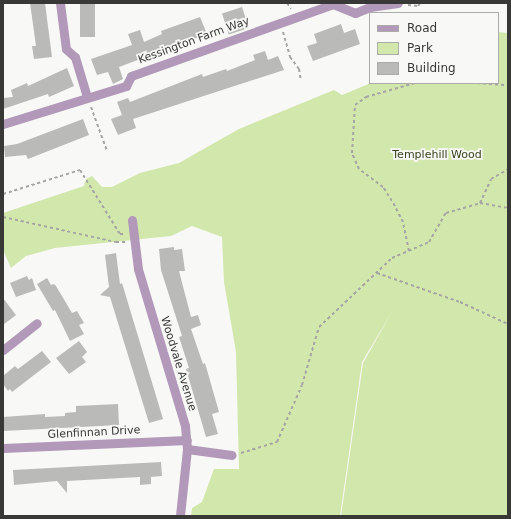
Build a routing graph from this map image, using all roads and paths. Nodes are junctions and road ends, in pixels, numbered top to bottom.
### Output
1 (60, 3) edge
2 (398, 3) edge
3 (403, 3) edge
4 (420, 3) edge
5 (279, 23) junction
6 (301, 81) dead end
7 (412, 84) edge
8 (492, 84) edge
9 (508, 85) edge
10 (87, 97) junction
11 (3, 124) edge
12 (107, 152) dead end
13 (508, 169) edge
14 (3, 194) edge
15 (480, 203) junction
16 (508, 208) edge
17 (3, 217) edge
18 (132, 220) dead end
19 (134, 237) junction
20 (409, 251) junction
21 (377, 273) junction
22 (37, 323) dead end
23 (508, 324) edge
24 (3, 350) edge
25 (187, 445) junction
26 (3, 448) edge
27 (232, 455) joint
28 (180, 516) edge

1 - 10 street
2 - 5 street, Kessington Farm Way
3 - 4 path
5 - 6 path
5 - 10 street, Kessington Farm Way
7 - 20 path
8 - 9 path
10 - 11 street, Kessington Farm Way
10 - 12 path
13 - 15 path
14 - 19 path
15 - 16 path
15 - 20 path
17 - 19 path
18 - 19 street, Woodvale Avenue
19 - 25 street, Woodvale Avenue
20 - 21 path
21 - 23 path
21 - 27 path
22 - 24 street
25 - 26 street, Glenfinnan Drive
25 - 27 street, Glenfinnan Drive
25 - 28 street, Woodvale Avenue

